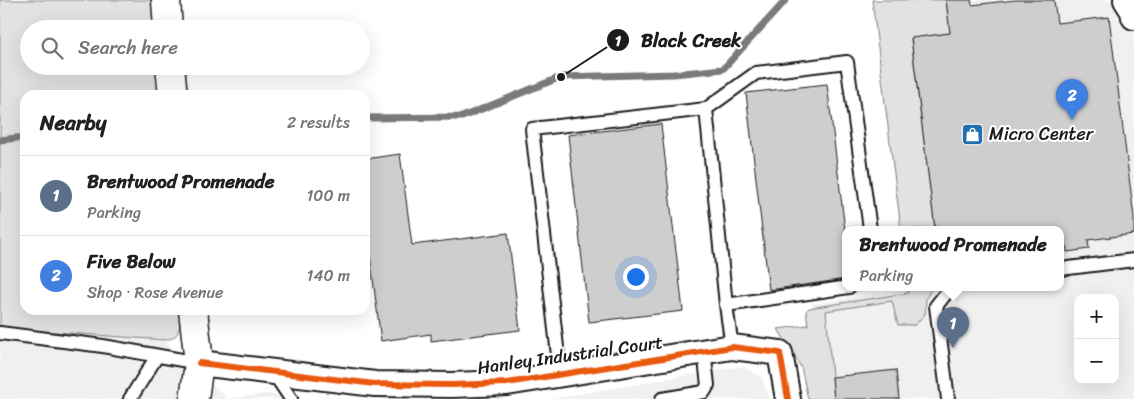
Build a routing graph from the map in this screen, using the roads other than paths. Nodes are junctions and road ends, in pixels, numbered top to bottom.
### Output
1 (166, 0) edge
2 (1126, 0) edge
3 (1134, 17) edge
4 (167, 20) edge
5 (171, 75) edge
6 (172, 90) edge
7 (706, 110) junction
8 (870, 226) edge
9 (1134, 260) edge
10 (1064, 269) edge
11 (842, 288) edge
12 (948, 291) edge
13 (726, 305) junction
14 (194, 315) edge
15 (0, 333) edge
16 (732, 347) junction
17 (704, 351) junction
18 (157, 356) junction
19 (199, 363) junction
20 (273, 372) junction
21 (560, 373) junction
22 (484, 391) edge
23 (442, 392) edge
24 (130, 399) edge
25 (194, 399) edge
26 (291, 399) edge
27 (662, 399) edge
28 (788, 399) edge
29 (948, 399) edge

1 - 4 street
2 - 3 street
5 - 6 street
7 - 8 lane
7 - 13 lane
7 - 21 lane
9 - 10 lane
11 - 13 lane
12 - 29 lane
13 - 16 lane
14 - 19 street
15 - 18 lane
16 - 17 street, Hanley Industrial Court
16 - 28 street, Hanley Industrial Court
17 - 21 street, Hanley Industrial Court
17 - 27 lane
18 - 19 lane
18 - 24 lane
19 - 20 street, Hanley Industrial Court
19 - 25 street
20 - 23 street, Hanley Industrial Court
20 - 26 lane
21 - 22 street, Hanley Industrial Court
22 - 23 street, Hanley Industrial Court

